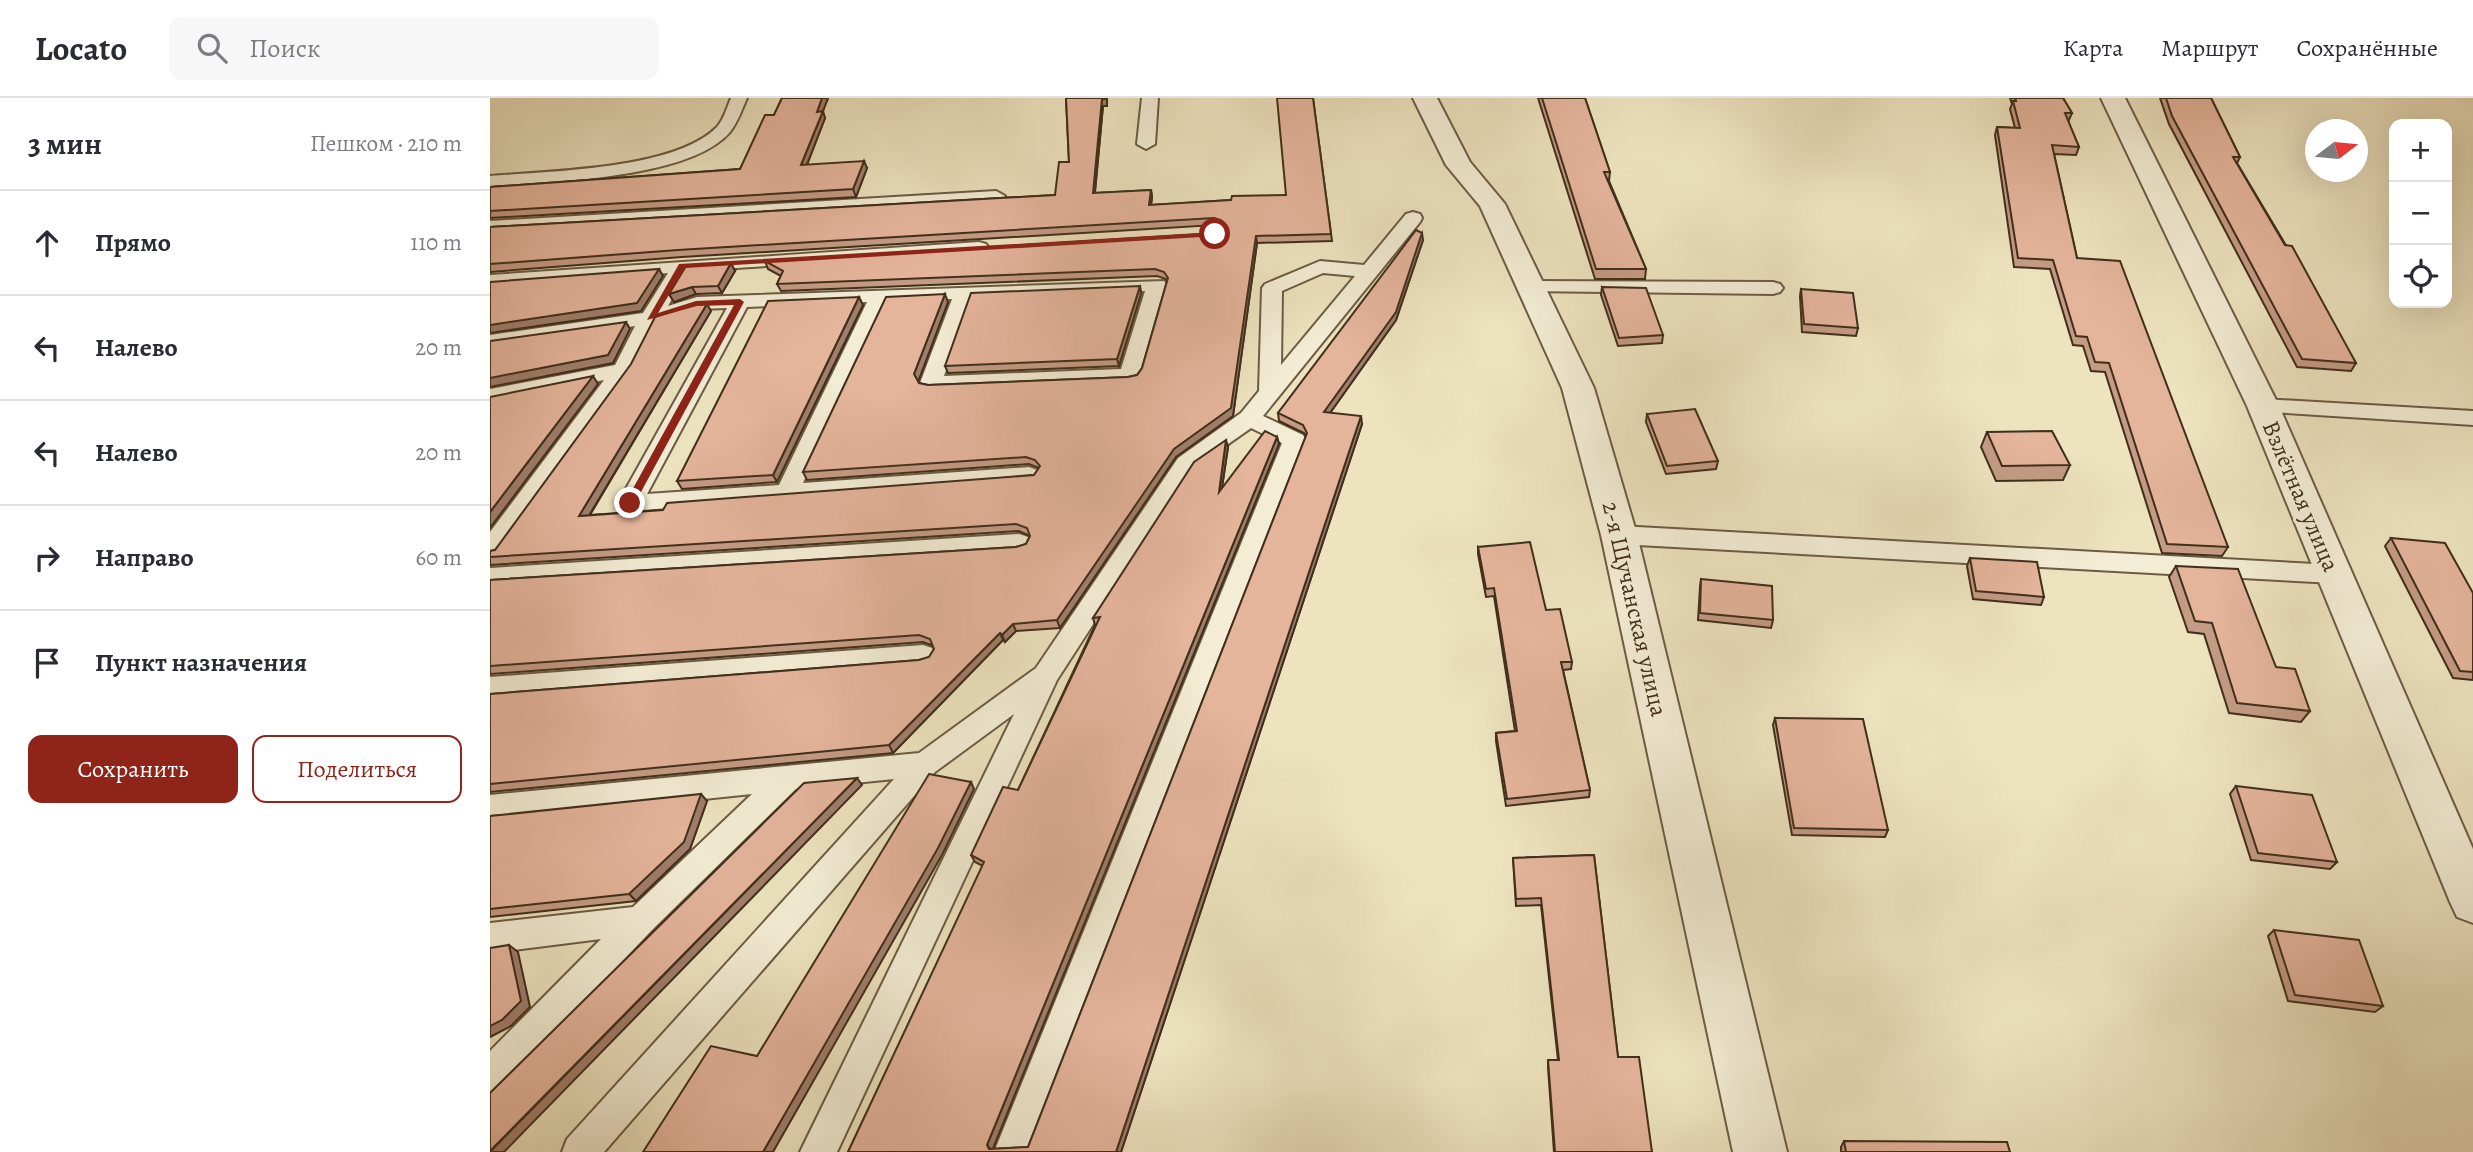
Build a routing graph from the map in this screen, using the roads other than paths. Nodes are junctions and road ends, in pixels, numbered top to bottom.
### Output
1 (739, 98) edge
2 (1150, 98) edge
3 (1425, 98) edge
4 (2113, 98) edge
5 (1146, 144) dead end
6 (490, 181) edge
7 (996, 196) edge
8 (1413, 218) dead end
9 (490, 227) edge
10 (996, 247) edge
11 (682, 266) junction
12 (1370, 271) junction
13 (490, 281) edge
14 (1531, 287) junction
15 (1773, 288) dead end
16 (964, 292) junction
17 (880, 296) junction
18 (740, 302) junction
19 (650, 318) junction
20 (490, 341) edge
21 (623, 370) junction
22 (1270, 393) junction
23 (490, 396) edge
24 (2263, 407) junction
25 (1249, 418) junction
26 (2473, 418) edge
27 (1029, 475) edge
28 (788, 492) junction
29 (1619, 535) junction
30 (1019, 543) edge
31 (490, 550) edge
32 (2334, 574) junction
33 (490, 577) edge
34 (923, 654) dead end
35 (1046, 675) junction
36 (490, 688) edge
37 (925, 764) junction
38 (788, 778) junction
39 (490, 808) edge
40 (2473, 902) edge
41 (641, 920) junction
42 (490, 938) edge
43 (490, 1076) edge
44 (580, 1152) edge
45 (818, 1152) edge
46 (1012, 1152) edge
47 (1760, 1152) edge

1 - 6 lane
2 - 5 lane
3 - 14 street, 2-я Щучанская улица
4 - 24 street, Взлётная улица
7 - 9 lane
8 - 12 lane
10 - 11 lane
11 - 13 lane
11 - 19 lane
12 - 22 lane
12 - 22 lane
14 - 15 lane
14 - 29 street, 2-я Щучанская улица
16 - 16 lane
16 - 17 lane
17 - 18 lane
17 - 28 lane
18 - 19 lane
18 - 28 lane
19 - 20 lane
19 - 21 lane
21 - 23 lane
21 - 31 lane
22 - 25 lane
24 - 26 lane
24 - 32 street, Взлётная улица
25 - 35 lane
25 - 46 lane
27 - 28 lane
29 - 32 lane
29 - 47 street, 2-я Щучанская улица
30 - 33 lane
32 - 40 street, Взлётная улица
34 - 36 lane
35 - 37 lane
35 - 45 lane
37 - 38 lane
37 - 44 lane
38 - 39 lane
38 - 41 lane
41 - 42 lane
41 - 43 lane

